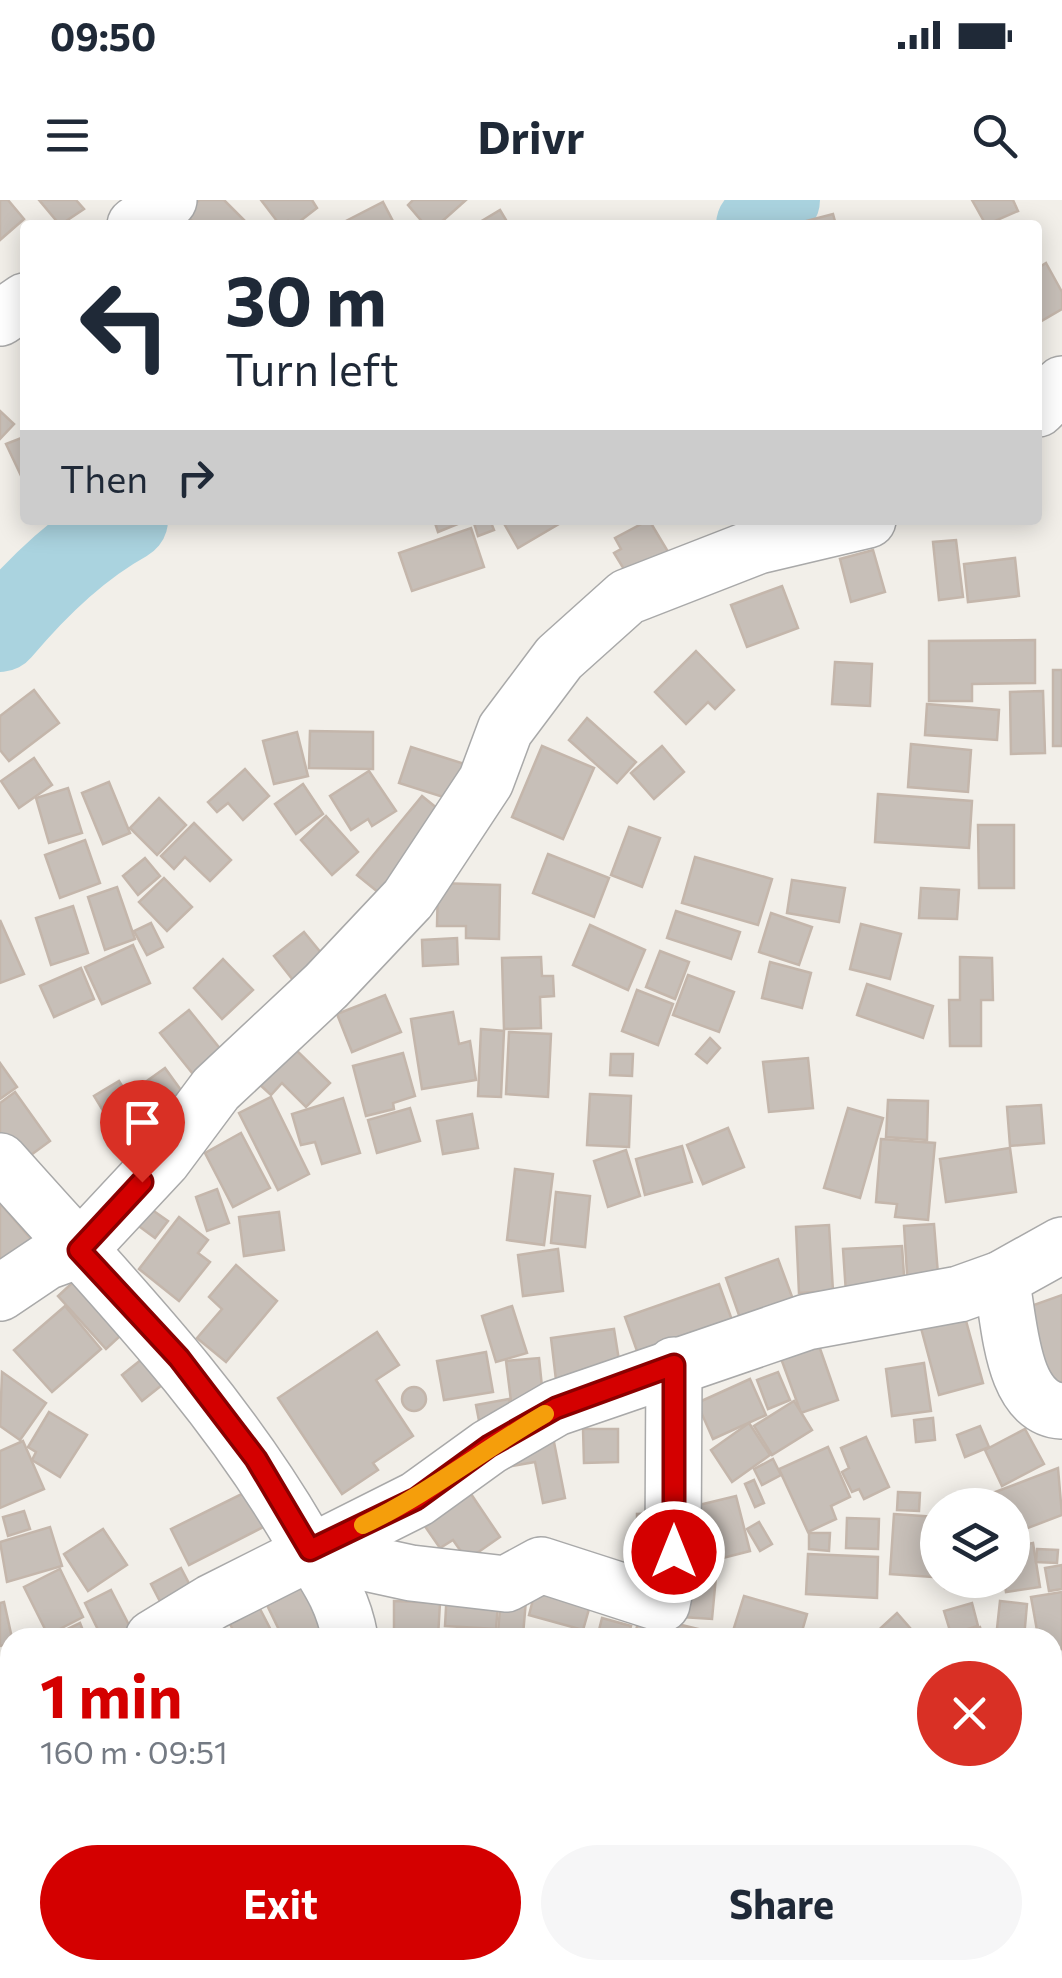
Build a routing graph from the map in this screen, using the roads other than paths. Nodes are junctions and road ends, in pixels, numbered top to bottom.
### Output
1 (169, 200) edge
2 (142, 220) edge
3 (1062, 384) edge
4 (1042, 404) edge
5 (847, 525) edge
6 (0, 1162) edge
7 (1062, 1245) edge
8 (79, 1250) junction
9 (1001, 1279) junction
10 (0, 1292) edge
11 (674, 1365) junction
12 (1062, 1412) edge
13 (310, 1550) junction
14 (171, 1628) edge
15 (348, 1628) edge

1 - 2 street
3 - 4 street
5 - 8 street
6 - 8 street
7 - 9 street
8 - 10 street
8 - 13 street
9 - 11 street
9 - 12 street
11 - 13 street
11 - 13 street
13 - 14 street
13 - 15 street

